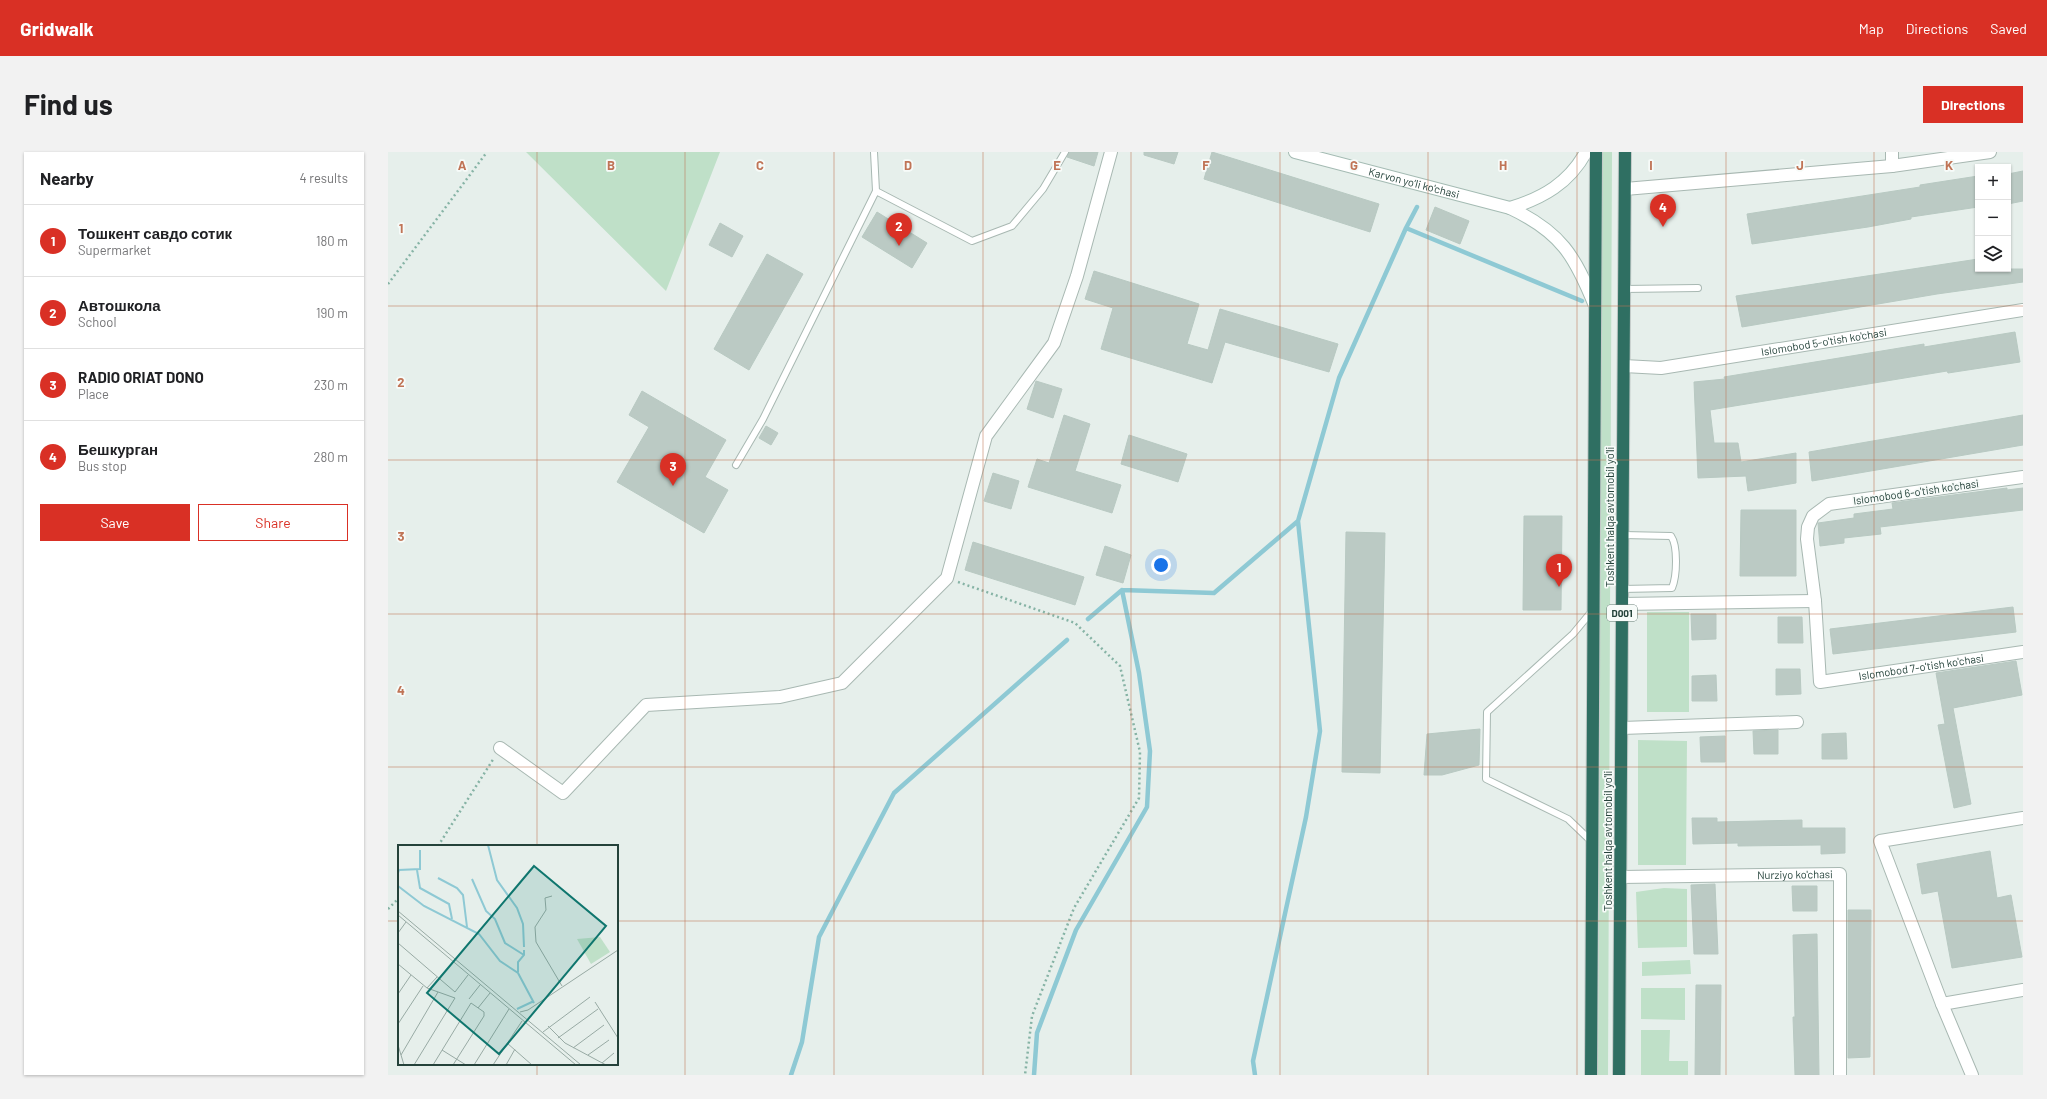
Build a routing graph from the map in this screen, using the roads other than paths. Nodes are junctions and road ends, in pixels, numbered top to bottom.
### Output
1 (874, 152) edge
2 (1065, 152) edge
3 (1110, 152) edge
4 (1295, 152) edge
5 (1586, 152) edge
6 (1596, 152) edge
7 (1625, 152) edge
8 (1892, 152) edge
9 (1990, 152) edge
10 (1892, 166) junction
11 (1625, 189) junction
12 (876, 192) junction
13 (1510, 208) junction
14 (1698, 288) dead end
15 (1624, 289) junction
16 (1595, 306) junction
17 (2023, 310) edge
18 (1624, 366) junction
19 (736, 465) dead end
20 (2023, 478) edge
21 (1623, 535) junction
22 (1622, 589) junction
23 (1815, 601) junction
24 (1622, 604) junction
25 (1594, 608) junction
26 (2023, 652) edge
27 (1798, 722) dead end
28 (1622, 728) junction
29 (500, 748) road end
30 (2023, 818) edge
31 (1592, 843) junction
32 (1621, 877) junction
33 (2023, 990) edge
34 (1942, 1004) junction
35 (1591, 1075) edge
36 (1619, 1075) edge
37 (1840, 1075) edge
38 (1972, 1075) edge

1 - 12 lane
2 - 12 lane
3 - 29 street
4 - 13 street, Karvon yo‘li ko'chasi
5 - 13 street
6 - 16 highway, Toshkent halqa avtomobil yo'li / D001
7 - 11 highway, Toshkent halqa avtomobil yo'li / D001
8 - 10 street
9 - 10 street
10 - 11 street
11 - 15 highway, Toshkent halqa avtomobil yo'li / D001
12 - 19 lane
13 - 16 street, Karvon yo‘li ko'chasi
14 - 15 lane
15 - 18 highway, Toshkent halqa avtomobil yo'li / D001
16 - 25 highway, Toshkent halqa avtomobil yo'li / D001
17 - 18 street, Islomobod 5-o'tish ko'chasi
18 - 21 highway, Toshkent halqa avtomobil yo'li / D001
20 - 23 street, Islomobod 6-o'tish ko'chasi
21 - 22 highway, Toshkent halqa avtomobil yo'li / D001
21 - 22 lane
22 - 24 highway, Toshkent halqa avtomobil yo'li / D001
23 - 24 street
23 - 26 street, Islomobod 7-o'tish ko'chasi
24 - 28 highway, Toshkent halqa avtomobil yo'li / D001
25 - 31 highway, Toshkent halqa avtomobil yo'li / D001
25 - 31 lane
27 - 28 street
28 - 32 highway, Toshkent halqa avtomobil yo'li / D001
30 - 34 street
31 - 35 highway, Toshkent halqa avtomobil yo'li / D001
32 - 36 highway, Toshkent halqa avtomobil yo'li / D001
32 - 37 street, Nurziyo ko'chasi
33 - 34 street
34 - 38 street

